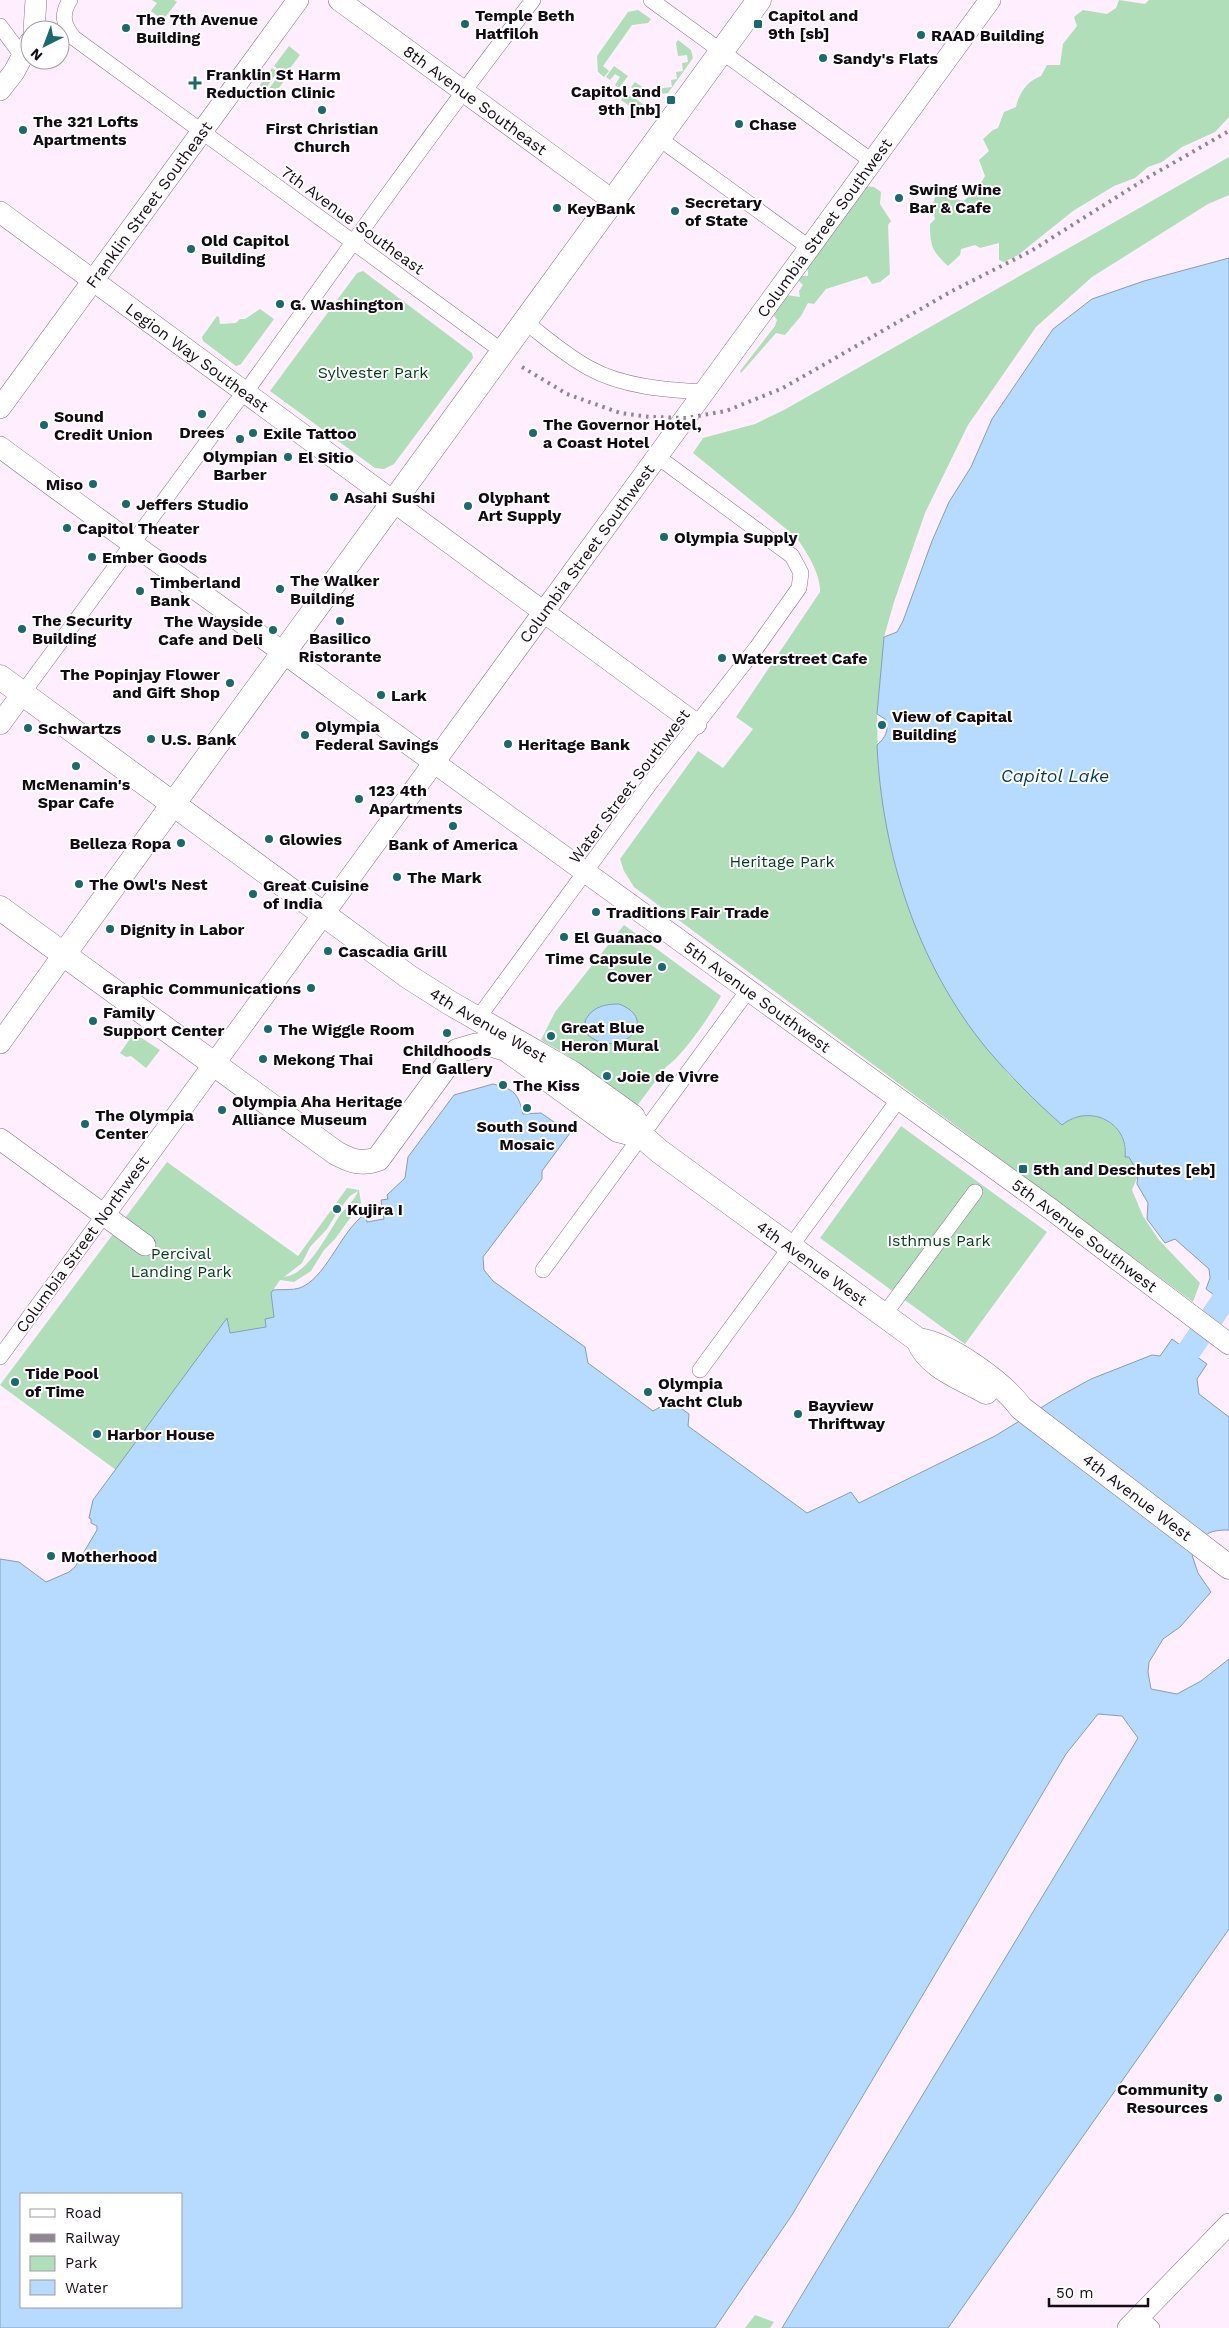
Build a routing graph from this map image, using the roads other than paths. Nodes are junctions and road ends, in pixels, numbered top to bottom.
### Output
1 (36, 0) edge
2 (70, 0) edge
3 (298, 0) edge
4 (339, 0) edge
5 (534, 0) edge
6 (651, 0) edge
7 (759, 0) edge
8 (983, 2) edge
9 (35, 20) edge
10 (0, 26) edge
11 (20, 44) edge
12 (721, 51) junction
13 (20, 58) edge
14 (0, 90) edge
15 (463, 91) junction
16 (202, 131) junction
17 (658, 137) junction
18 (873, 162) junction
19 (612, 200) junction
20 (0, 212) edge
21 (352, 241) junction
22 (810, 248) junction
23 (93, 280) junction
24 (524, 321) junction
25 (502, 351) junction
26 (244, 392) junction
27 (705, 392) junction
28 (0, 408) edge
29 (0, 446) edge
30 (658, 457) junction
31 (394, 502) junction
32 (131, 544) junction
33 (544, 612) junction
34 (284, 653) junction
35 (0, 677) edge
36 (22, 694) junction
37 (0, 724) edge
38 (696, 724) junction
39 (433, 762) junction
40 (173, 804) junction
41 (586, 872) junction
42 (0, 908) edge
43 (323, 914) junction
44 (64, 954) junction
45 (749, 989) junction
46 (450, 1003) junction
47 (478, 1018) junction
48 (0, 1043) edge
49 (457, 1051) junction
50 (213, 1064) junction
51 (899, 1099) junction
52 (642, 1136) junction
53 (0, 1139) edge
54 (975, 1192) dead end
55 (104, 1215) junction
56 (145, 1245) dead end
57 (791, 1247) junction
58 (543, 1270) dead end
59 (884, 1315) junction
60 (1229, 1344) edge
61 (0, 1357) edge
62 (700, 1370) dead end
63 (1229, 1567) edge
64 (1229, 2224) edge
65 (1140, 2324) edge

1 - 9 street
2 - 16 street, 7th Avenue Southeast
3 - 16 street, Franklin Street Southeast
4 - 15 street, 8th Avenue Southeast
5 - 15 street
6 - 12 street
7 - 12 main road
8 - 18 street, Columbia Street Southwest
10 - 11 street
12 - 17 main road
12 - 18 street
13 - 14 street
15 - 19 street, 8th Avenue Southeast
15 - 21 street
16 - 21 street, 7th Avenue Southeast
16 - 23 street, Franklin Street Southeast
17 - 19 main road
17 - 22 street
18 - 22 street, Columbia Street Southwest
19 - 24 main road
20 - 23 street, Legion Way Southeast
21 - 25 street, 7th Avenue Southeast
21 - 26 street
22 - 27 street, Columbia Street Southwest
23 - 26 street, Legion Way Southeast
23 - 28 street, Franklin Street Southeast
24 - 25 main road
24 - 27 street
25 - 31 main road
26 - 31 street, Legion Way Southeast
26 - 32 street
27 - 30 street, Columbia Street Southwest
29 - 32 street, 5th Avenue Southwest
30 - 33 street, Columbia Street Southwest
30 - 38 street, Water Street Southwest
31 - 33 street, Legion Way Southeast
31 - 34 main road
32 - 34 street, 5th Avenue Southwest
32 - 36 street
33 - 38 street, Legion Way Southeast
33 - 39 street, Columbia Street Southwest
34 - 39 street, 5th Avenue Southwest
34 - 40 main road
35 - 36 main road, 4th Avenue West
36 - 37 street
36 - 40 main road, 4th Avenue West
38 - 41 street, Water Street Southwest
39 - 41 street, 5th Avenue Southwest
39 - 43 street, Columbia Street Southwest
40 - 43 main road, 4th Avenue West
40 - 44 main road
41 - 45 street, 5th Avenue Southwest
41 - 47 street, Water Street Southwest
42 - 44 main road
43 - 46 main road, 4th Avenue West
43 - 50 street, Columbia Street Northwest
44 - 48 street
44 - 50 main road
45 - 51 street, 5th Avenue Southwest
45 - 52 street
46 - 47 main road, 4th Avenue West
46 - 49 main road
47 - 52 main road, 4th Avenue West
49 - 50 main road
49 - 52 main road
50 - 55 street, Columbia Street Northwest
51 - 57 street
51 - 60 street, 5th Avenue Southwest
52 - 57 main road, 4th Avenue West
52 - 58 street
53 - 55 street
54 - 59 street
55 - 56 street
55 - 61 street, Columbia Street Northwest
57 - 59 main road, 4th Avenue West
57 - 62 street
59 - 63 main road, 4th Avenue West
64 - 65 street

